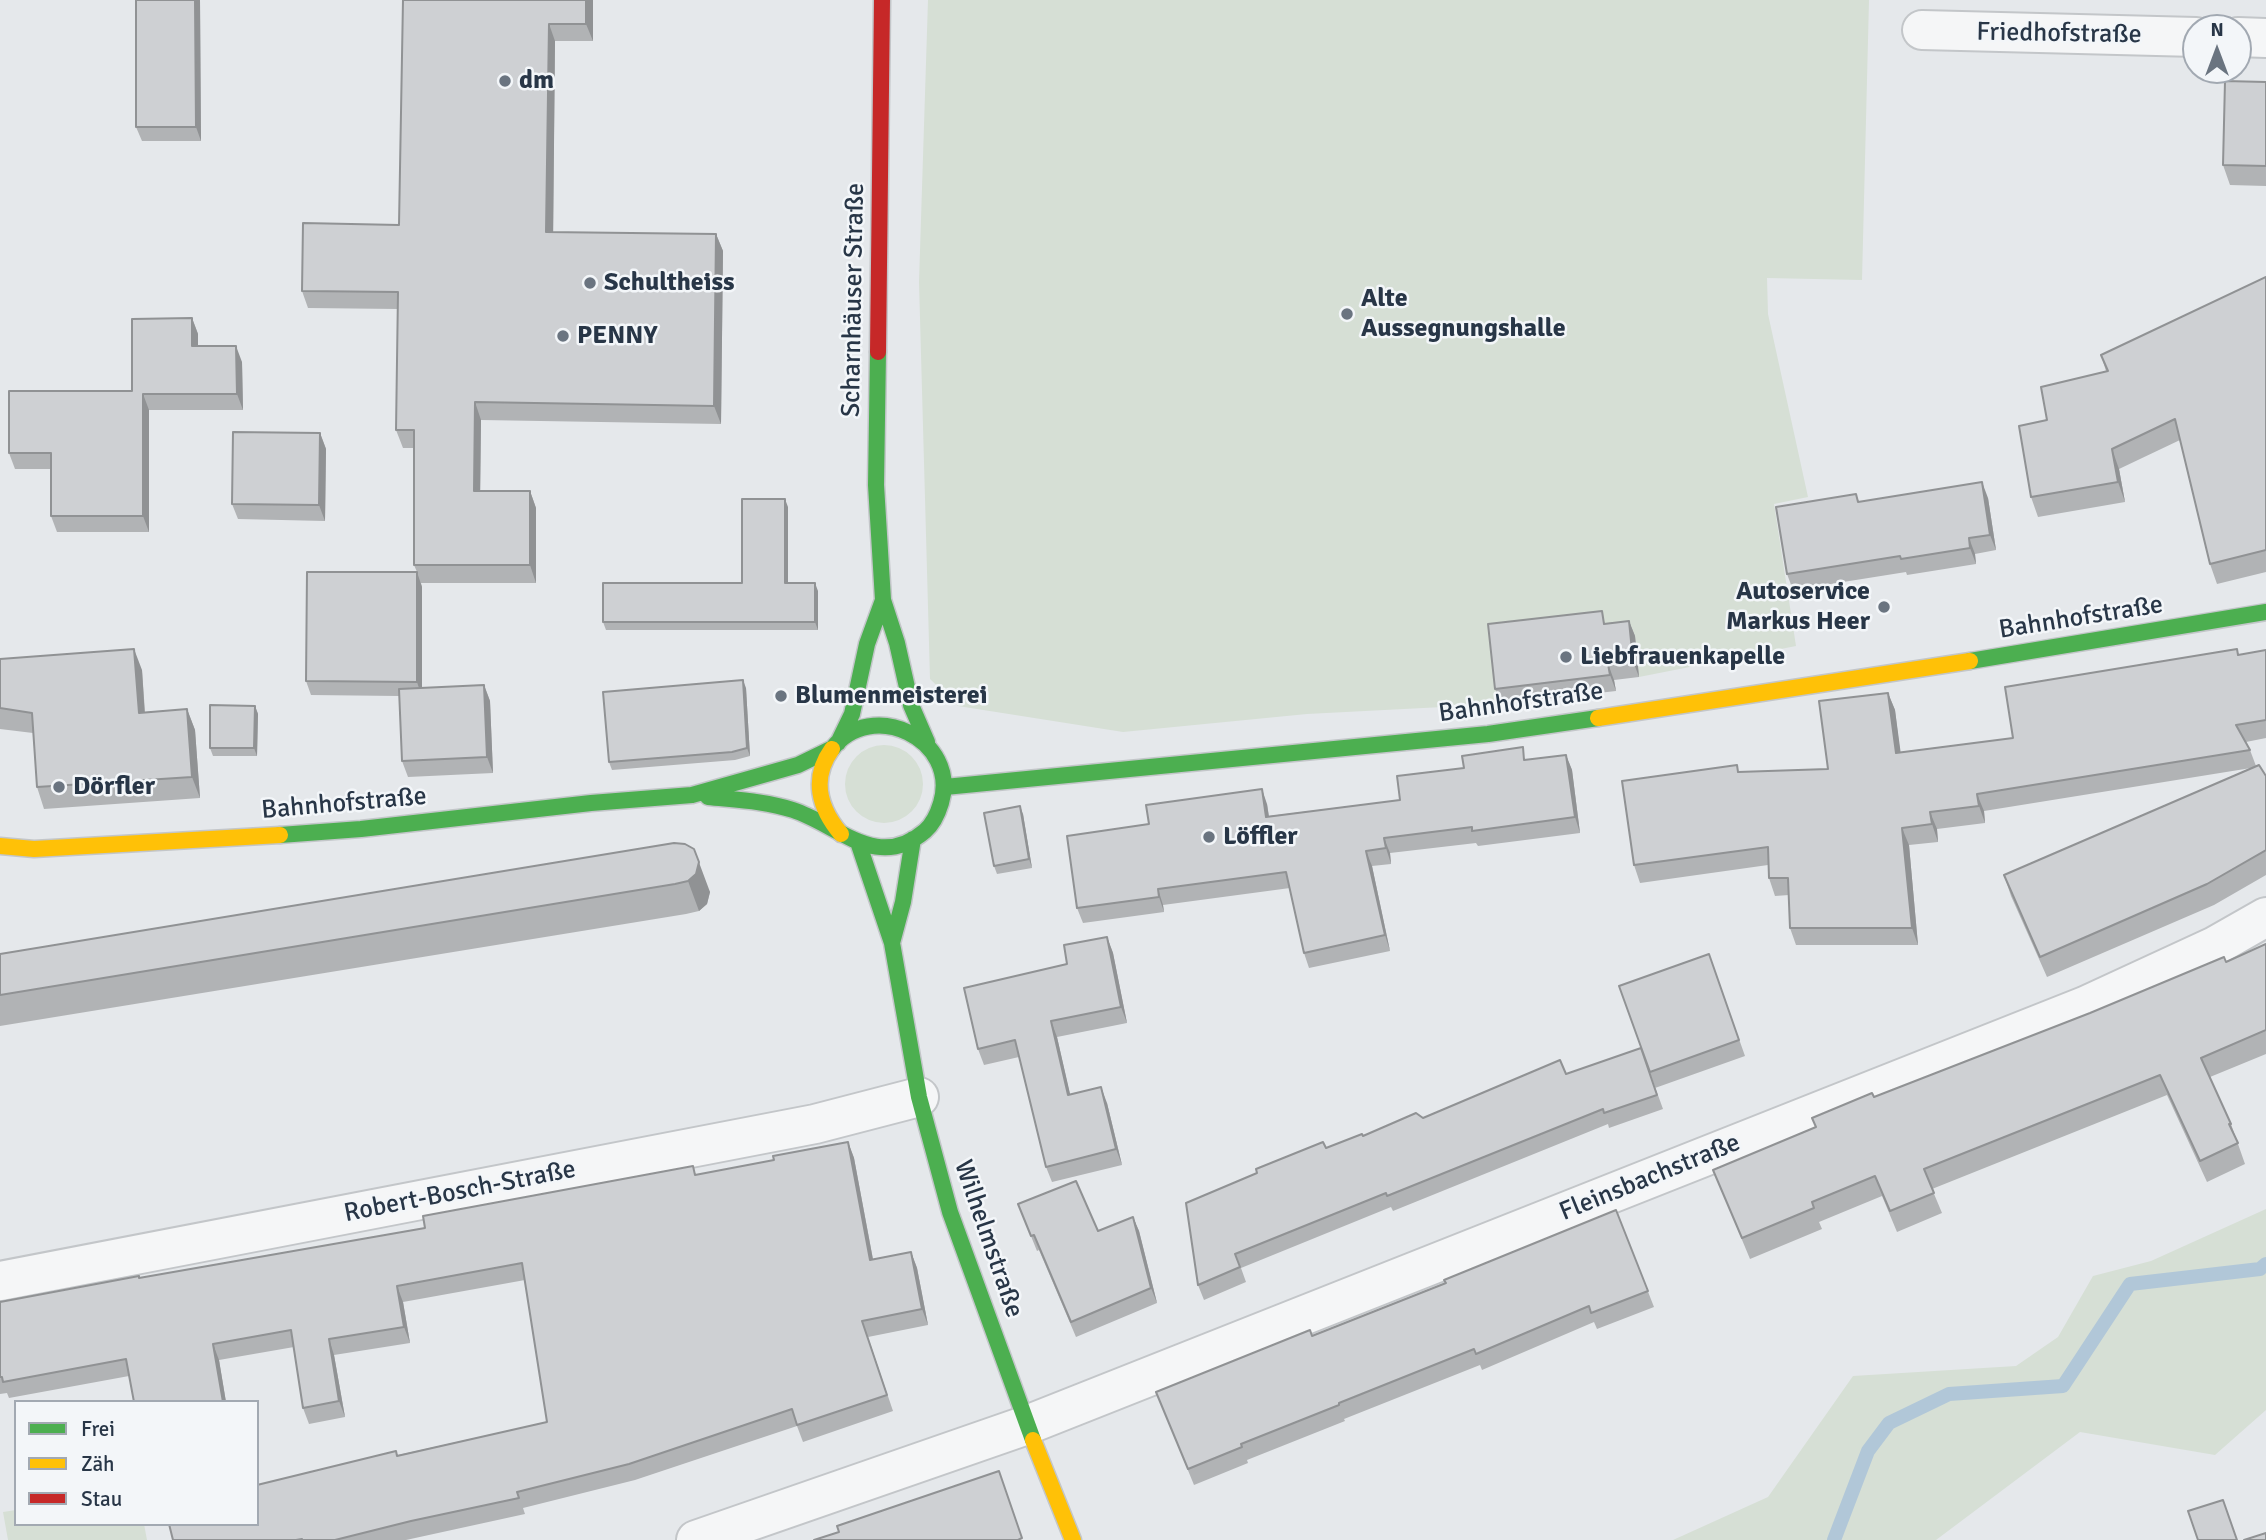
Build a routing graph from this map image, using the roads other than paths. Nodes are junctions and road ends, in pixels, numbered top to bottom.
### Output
1 (882, 0) edge
2 (1922, 30) dead end
3 (2182, 37) edge
4 (883, 600) junction
5 (2266, 612) edge
6 (927, 742) junction
7 (835, 746) junction
8 (945, 787) junction
9 (692, 795) junction
10 (841, 834) junction
11 (913, 839) junction
12 (859, 845) junction
13 (0, 846) edge
14 (2266, 917) edge
15 (892, 943) junction
16 (919, 1097) junction
17 (0, 1281) edge
18 (1027, 1425) junction
19 (696, 1540) edge
20 (1073, 1540) edge

1 - 4 street, Scharnhäuser Straße
2 - 3 street, Friedhofstraße
4 - 6 street, Scharnhäuser Straße
4 - 7 street, Scharnhäuser Straße
5 - 8 street, Bahnhofstraße
6 - 7 street, Bahnhofstraße
6 - 8 street
7 - 9 street, Bahnhofstraße
7 - 10 street, Bahnhofstraße
8 - 11 street, Bahnhofstraße
9 - 10 street, Bahnhofstraße
9 - 13 street, Bahnhofstraße
10 - 12 street, Bahnhofstraße
11 - 12 street, Bahnhofstraße
11 - 15 street, Wilhelmstraße
12 - 15 street, Wilhelmstraße
14 - 18 street, Fleinsbachstraße
15 - 16 street, Wilhelmstraße
16 - 17 street, Robert-Bosch-Straße
16 - 18 street, Wilhelmstraße
18 - 19 street, Fleinsbachstraße
18 - 20 street, Wilhelmstraße

